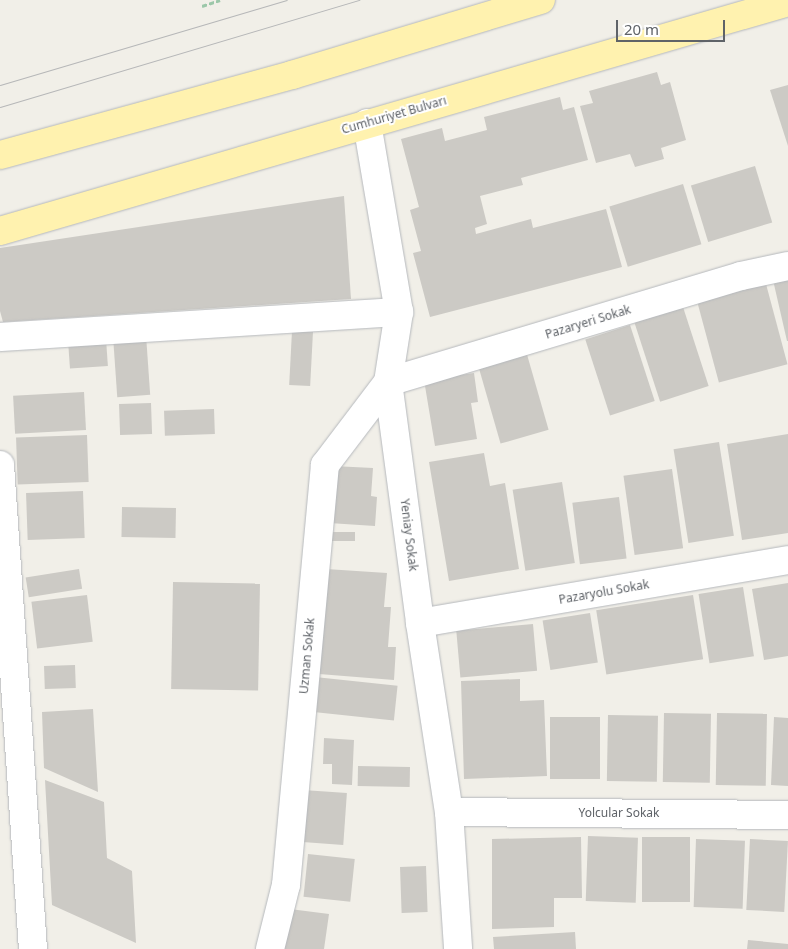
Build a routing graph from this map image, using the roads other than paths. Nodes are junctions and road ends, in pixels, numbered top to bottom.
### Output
1 (541, 0) edge
2 (788, 2) edge
3 (366, 123) junction
4 (0, 155) edge
5 (0, 231) edge
6 (788, 266) edge
7 (399, 312) junction
8 (0, 337) edge
9 (388, 382) junction
10 (0, 465) edge
11 (788, 560) edge
12 (420, 623) junction
13 (449, 812) junction
14 (788, 815) edge
15 (33, 949) edge
16 (270, 949) edge
17 (458, 949) edge

1 - 4 main road
2 - 3 main road, Cumhuriyet Bulvarı
3 - 5 main road, Cumhuriyet Bulvarı
3 - 7 street, Yeniay Sokak
6 - 9 street, Pazaryeri Sokak
7 - 8 street
7 - 9 street, Yeniay Sokak
9 - 12 street, Yeniay Sokak
9 - 16 street, Uzman Sokak
10 - 15 street
11 - 12 street, Pazaryolu Sokak
12 - 13 street, Yeniay Sokak
13 - 14 street, Yolcular Sokak
13 - 17 street, Yeniay Sokak

